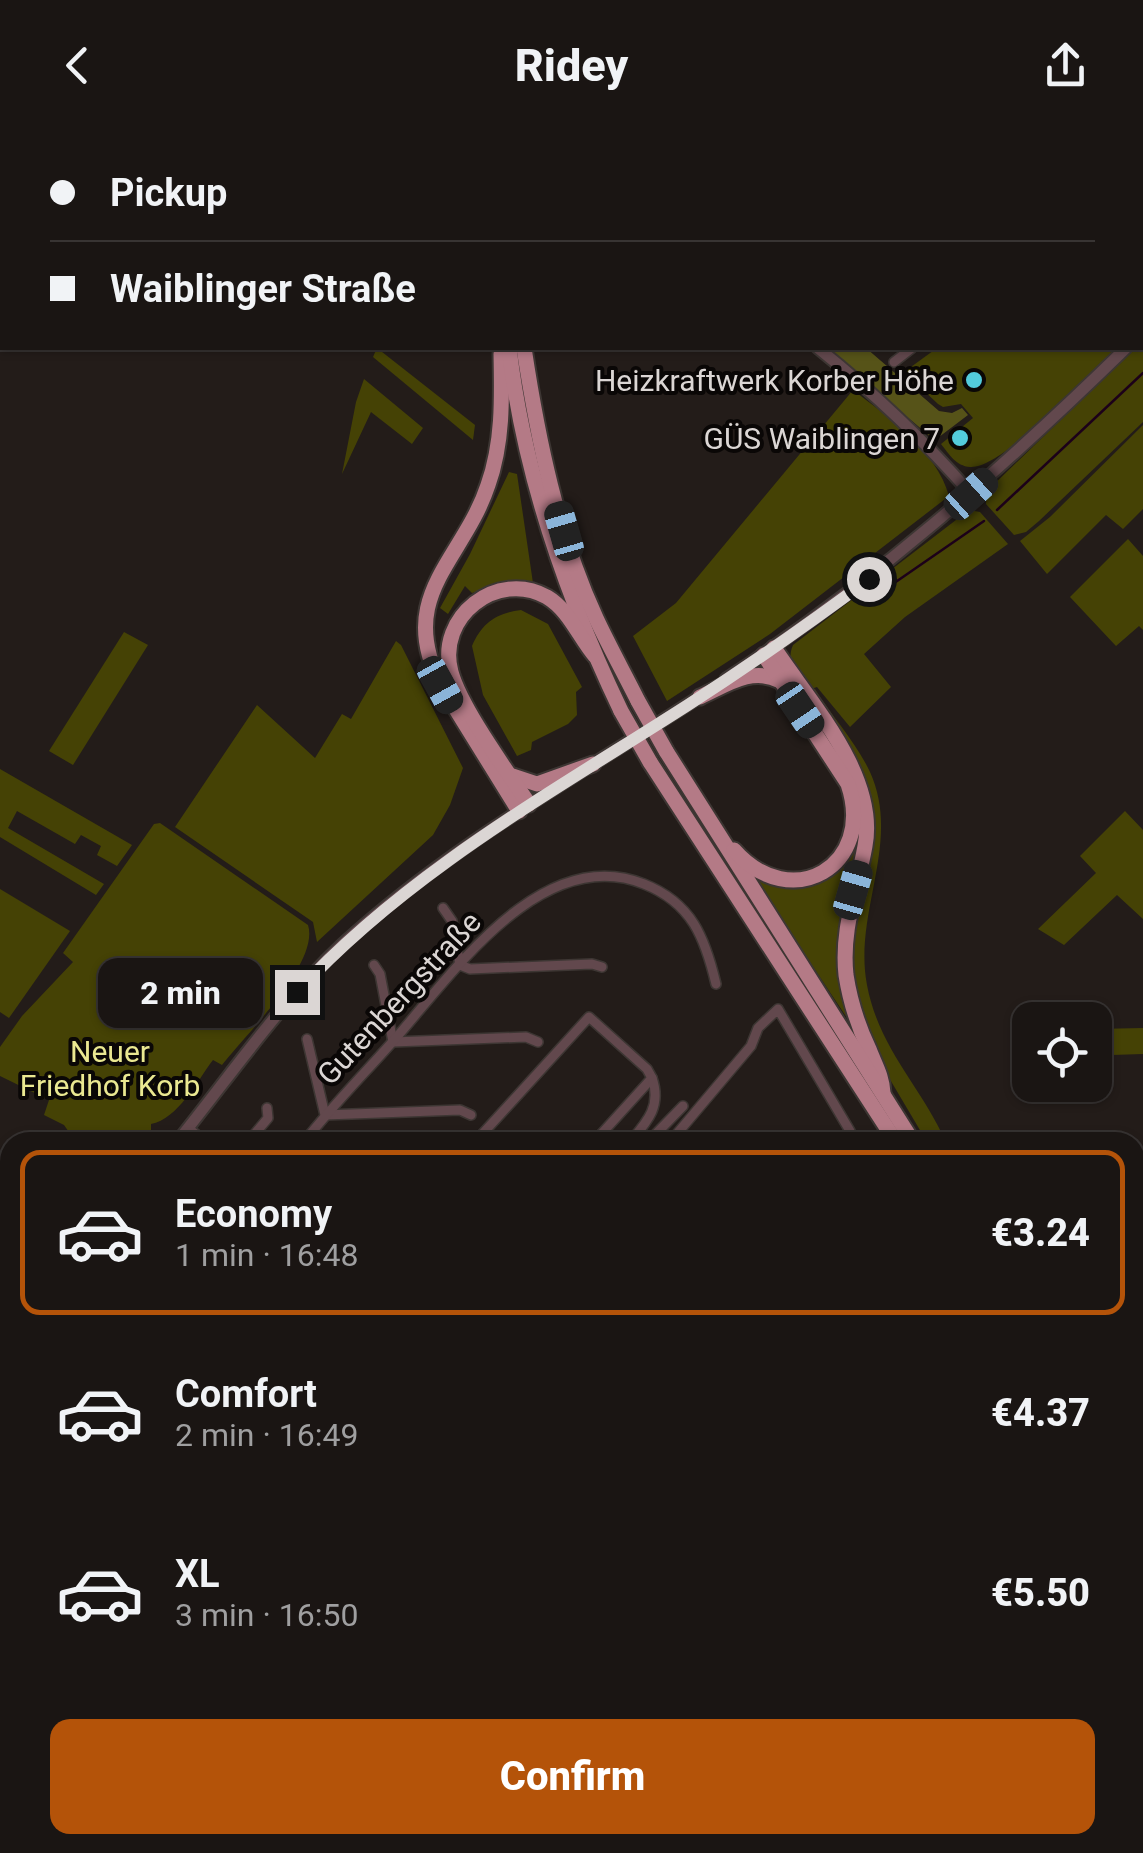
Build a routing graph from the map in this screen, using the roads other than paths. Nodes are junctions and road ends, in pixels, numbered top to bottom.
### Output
1 (504, 350) edge
2 (506, 350) edge
3 (524, 350) edge
4 (820, 350) edge
5 (909, 350) edge
6 (1124, 350) edge
7 (894, 362) dead end
8 (971, 494) junction
9 (769, 651) junction
10 (595, 656) junction
11 (784, 684) junction
12 (700, 697) junction
13 (593, 764) junction
14 (508, 772) junction
15 (524, 808) junction
16 (714, 828) junction
17 (443, 908) dead end
18 (374, 965) dead end
19 (460, 965) junction
20 (602, 967) dead end
21 (716, 984) dead end
22 (306, 1039) dead end
23 (393, 1042) junction
24 (538, 1042) dead end
25 (652, 1078) junction
26 (883, 1092) junction
27 (683, 1106) dead end
28 (267, 1108) dead end
29 (325, 1114) junction
30 (471, 1116) dead end
31 (187, 1132) edge
32 (256, 1132) edge
33 (312, 1132) edge
34 (484, 1132) edge
35 (603, 1132) edge
36 (638, 1132) edge
37 (658, 1132) edge
38 (679, 1132) edge
39 (849, 1132) edge
40 (890, 1132) edge
41 (907, 1132) edge

1 - 15 highway
2 - 10 highway
3 - 16 highway, bridge
4 - 8 street
5 - 7 street
6 - 8 street
8 - 9 street
9 - 11 highway
9 - 12 street
9 - 26 highway
10 - 14 highway
10 - 40 highway, bridge
11 - 12 highway
11 - 16 highway
12 - 13 street
13 - 14 highway
13 - 15 street
14 - 15 highway
15 - 31 street
16 - 26 highway
17 - 19 street
18 - 23 street
19 - 20 street
19 - 21 street, Gutenbergstraße
19 - 23 street, Gutenbergstraße
22 - 29 street
23 - 24 street
23 - 29 street, Gutenbergstraße
25 - 34 street
25 - 35 street
25 - 36 street
26 - 41 highway
27 - 37 street
28 - 32 street
29 - 30 street
29 - 33 street, Gutenbergstraße
38 - 39 street

